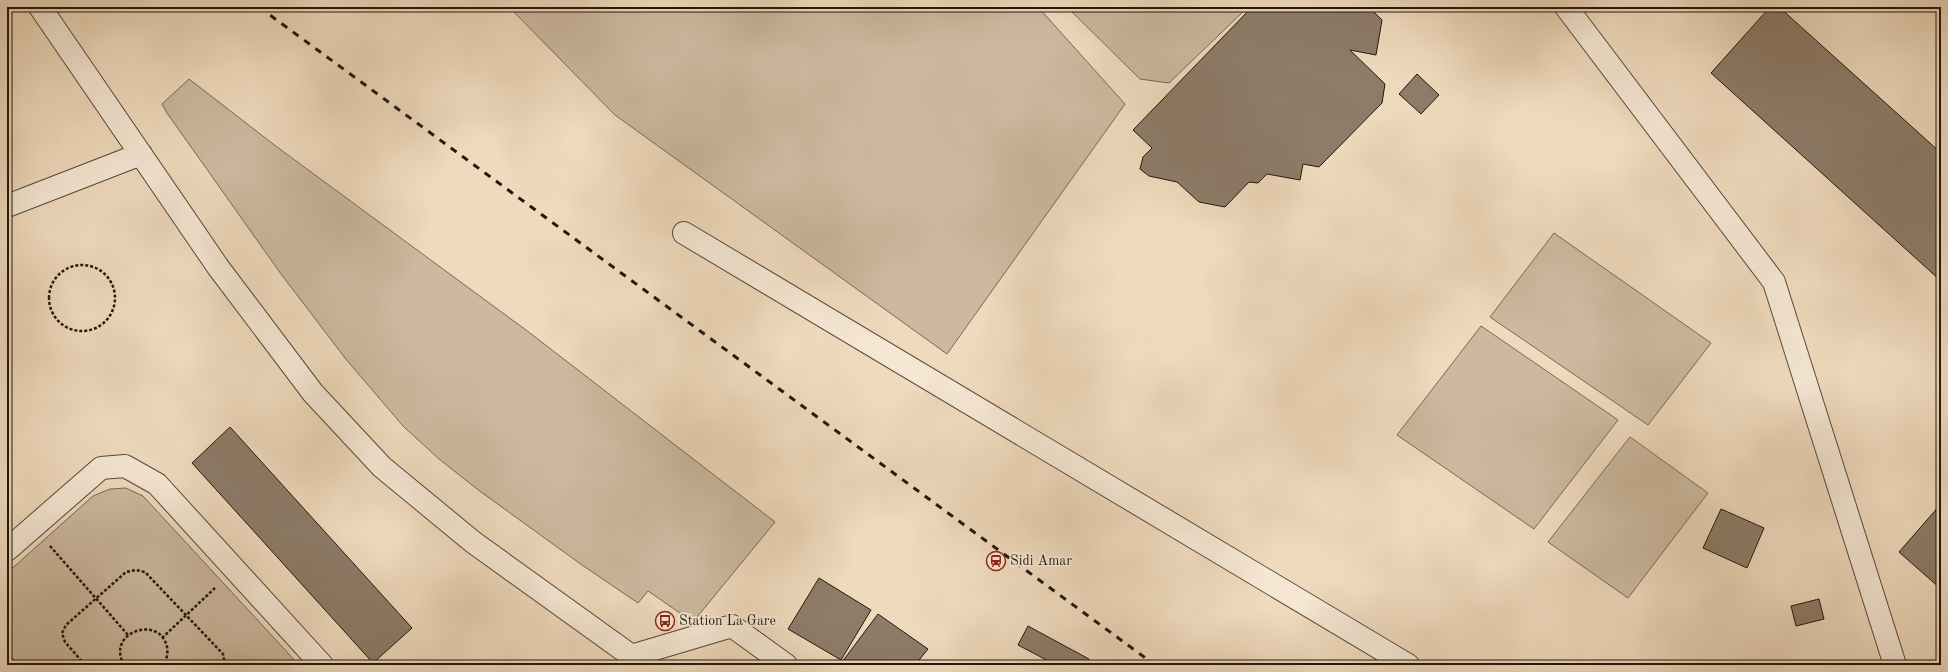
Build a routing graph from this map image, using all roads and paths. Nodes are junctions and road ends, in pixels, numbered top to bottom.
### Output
1 (40, 7) edge
2 (1566, 7) edge
3 (141, 154) junction
4 (7, 206) edge
5 (684, 233) dead end
6 (105, 274) joint
7 (44, 540) dead end
8 (7, 550) edge
9 (221, 582) dead end
10 (97, 597) junction
11 (185, 615) junction
12 (128, 635) junction
13 (162, 638) junction
14 (637, 660) edge
15 (776, 663) edge
16 (85, 665) edge
17 (124, 665) edge
18 (163, 665) edge
19 (225, 665) edge
20 (322, 665) edge
21 (1408, 665) edge
22 (1895, 665) edge

1 - 3 street
2 - 22 street
3 - 4 street
3 - 14 street
5 - 21 street
6 - 6 path
7 - 10 path
8 - 20 street
9 - 11 path
10 - 11 path
10 - 12 path
10 - 16 path
11 - 13 path
11 - 19 path
12 - 13 path
12 - 17 path
13 - 18 path
14 - 15 street

